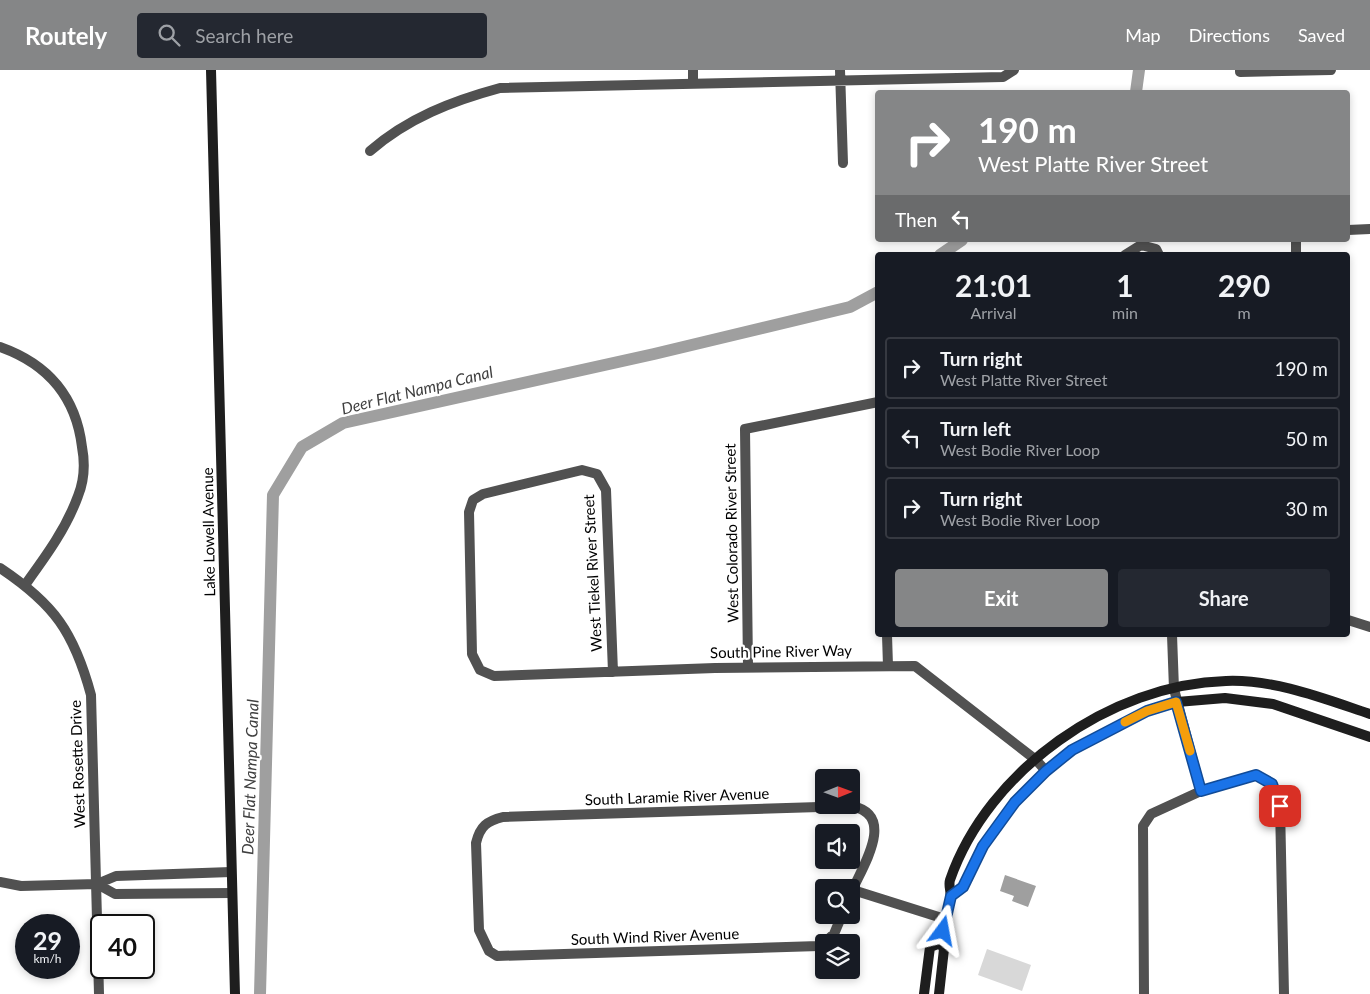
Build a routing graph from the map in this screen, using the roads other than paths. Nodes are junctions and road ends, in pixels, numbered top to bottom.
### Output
1 (211, 70) edge
2 (693, 70) edge
3 (840, 70) edge
4 (1014, 70) edge
5 (1330, 70) edge
6 (1240, 71) edge
7 (840, 81) junction
8 (693, 84) junction
9 (370, 151) dead end
10 (843, 163) dead end
11 (1370, 229) edge
12 (1350, 230) edge
13 (1130, 252) edge
14 (1157, 252) edge
15 (0, 347) edge
16 (875, 403) edge
17 (0, 568) edge
18 (26, 585) junction
19 (1350, 621) edge
20 (1370, 626) edge
21 (887, 637) edge
22 (1172, 637) edge
23 (748, 666) junction
24 (888, 666) junction
25 (480, 670) joint
26 (613, 672) junction
27 (1174, 689) junction
28 (1176, 702) junction
29 (1370, 714) edge
30 (1370, 737) edge
31 (1036, 760) junction
32 (1046, 771) junction
33 (1201, 791) junction
34 (231, 872) junction
35 (857, 879) edge
36 (0, 882) edge
37 (97, 884) junction
38 (232, 893) junction
39 (860, 893) edge
40 (951, 896) junction
41 (946, 920) junction
42 (940, 943) junction
43 (815, 946) edge
44 (489, 951) joint
45 (99, 994) edge
46 (235, 994) edge
47 (924, 994) edge
48 (939, 994) edge
49 (1144, 994) edge
50 (1284, 994) edge

1 - 34 street, Lake Lowell Avenue
2 - 8 street
3 - 7 street
4 - 7 street
5 - 6 street
7 - 8 street
7 - 10 street
8 - 9 street
11 - 12 street
13 - 14 street
15 - 18 street
16 - 23 street, West Colorado River Street
17 - 18 street, West Rosette Drive
18 - 37 street, West Rosette Drive
19 - 20 street
21 - 24 street
22 - 27 street
23 - 24 street, South Pine River Way
23 - 26 street, South Pine River Way
24 - 31 street, South Pine River Way
25 - 26 street, South Pine River Way
25 - 26 street, West Tiekel River Street
27 - 28 street
27 - 29 street
27 - 31 street
28 - 30 street
28 - 32 street
28 - 33 street
31 - 32 street, South Pine River Way
31 - 40 street
32 - 40 street
33 - 49 street
33 - 50 street
34 - 37 street
34 - 38 street, Lake Lowell Avenue
35 - 44 street, South Laramie River Avenue
36 - 37 street
37 - 38 street
37 - 45 street, West Rosette Drive
38 - 46 street, Lake Lowell Avenue
39 - 41 street
40 - 41 street
41 - 42 street
42 - 47 street
42 - 48 street
43 - 44 street, South Wind River Avenue

